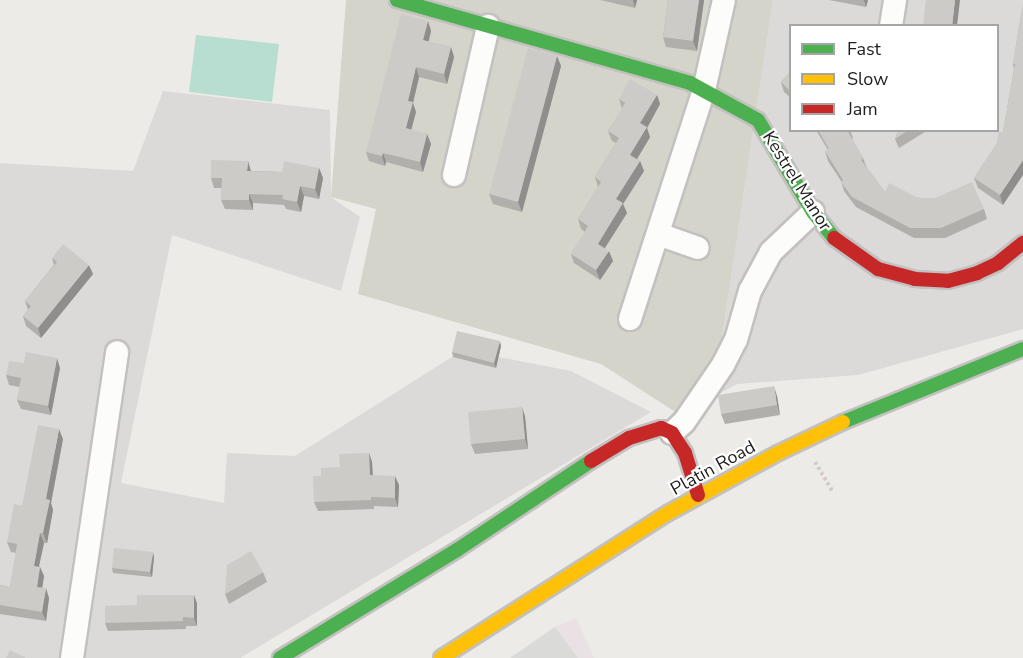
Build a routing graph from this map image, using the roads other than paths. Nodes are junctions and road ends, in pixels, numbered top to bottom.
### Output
1 (397, 0) edge
2 (724, 0) edge
3 (895, 0) edge
4 (891, 24) edge
5 (488, 26) junction
6 (704, 90) junction
7 (454, 175) dead end
8 (813, 212) junction
9 (658, 234) junction
10 (1023, 243) edge
11 (698, 248) dead end
12 (630, 319) dead end
13 (1023, 349) edge
14 (117, 352) dead end
15 (672, 433) junction
16 (698, 495) junction
17 (72, 658) edge
18 (280, 658) edge
19 (441, 658) edge

1 - 5 street, Kestrel Manor
2 - 6 street
3 - 4 street
5 - 6 street, Kestrel Manor
5 - 7 street
6 - 8 street, Kestrel Manor
6 - 9 street
8 - 10 street, Kestrel Manor
8 - 15 street
9 - 11 street
9 - 12 street
13 - 16 street, Platin Road
14 - 17 street
15 - 16 street
15 - 18 street
16 - 19 street, Platin Road

